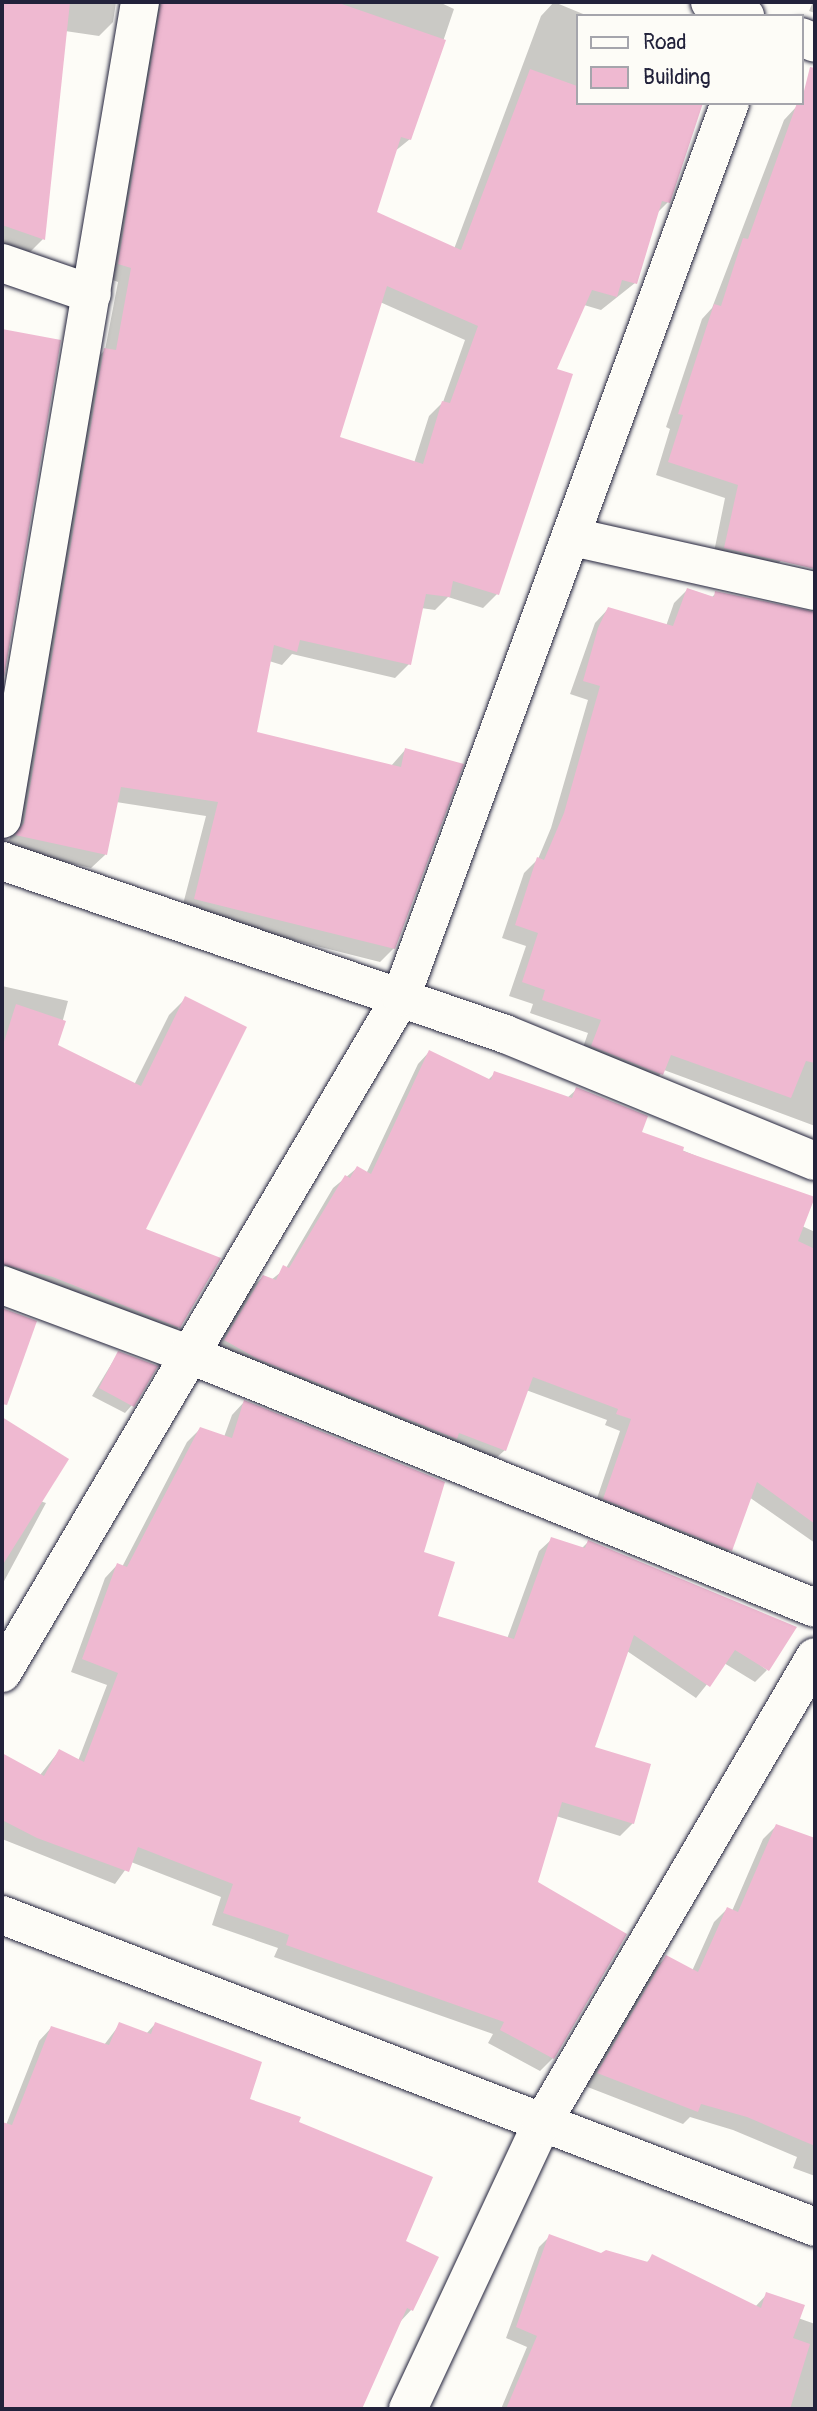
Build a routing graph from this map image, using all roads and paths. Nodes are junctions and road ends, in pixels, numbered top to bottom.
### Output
1 (140, 2) edge
2 (710, 2) edge
3 (740, 14) edge
4 (729, 105) edge
5 (2, 263) edge
6 (92, 294) junction
7 (573, 537) junction
8 (815, 591) edge
9 (2, 819) edge
10 (2, 861) edge
11 (401, 997) junction
12 (815, 1161) edge
13 (2, 1285) edge
14 (188, 1354) junction
15 (815, 1608) edge
16 (815, 1657) edge
17 (2, 1673) edge
18 (2, 1915) edge
19 (541, 2125) junction
20 (815, 2227) edge
21 (408, 2409) edge

1 - 6 street
2 - 3 street
4 - 7 street
5 - 6 street
6 - 9 street
7 - 8 street
7 - 11 street
10 - 11 street
11 - 12 street
11 - 14 street
13 - 14 street
14 - 15 street
14 - 17 street
16 - 19 street
18 - 19 street
19 - 20 street
19 - 21 street

